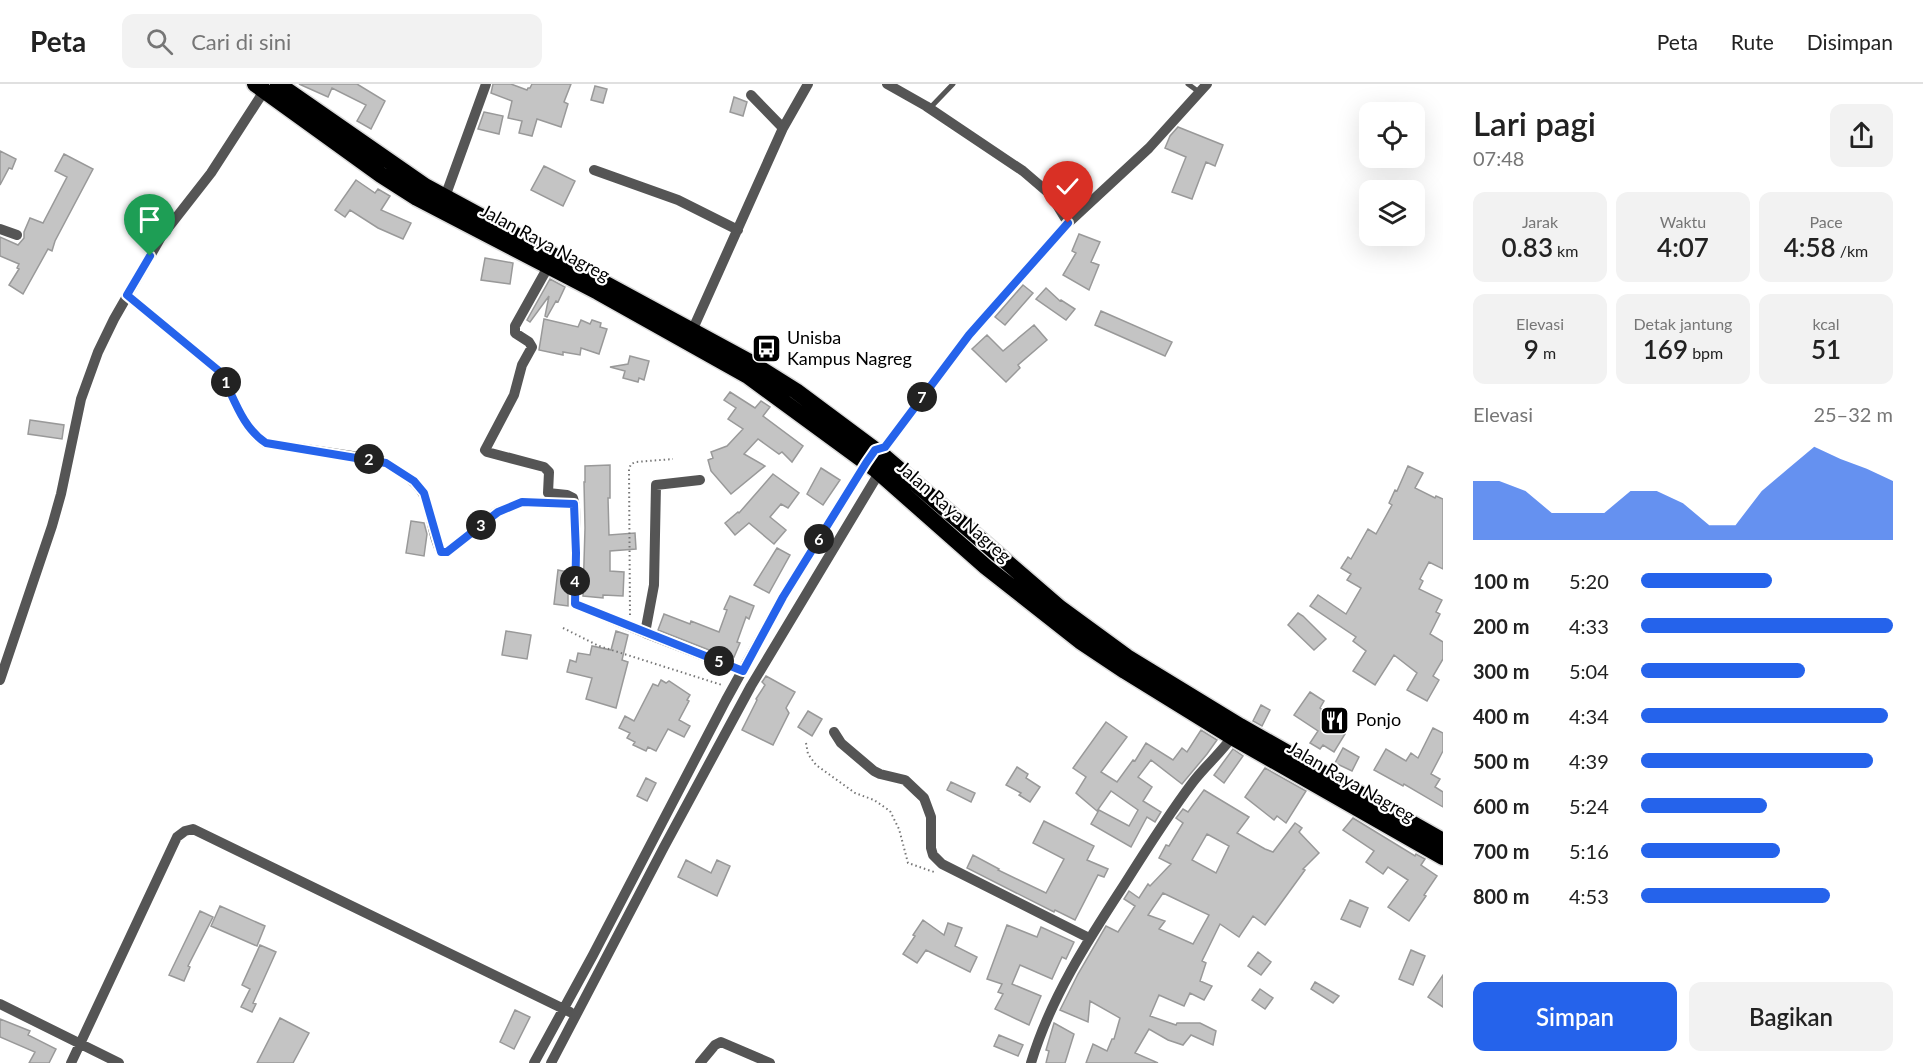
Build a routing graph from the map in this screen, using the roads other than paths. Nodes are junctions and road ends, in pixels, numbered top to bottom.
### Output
1 (486, 84) edge
2 (808, 84) edge
3 (887, 84) edge
4 (953, 84) edge
5 (1188, 84) edge
6 (1208, 84) edge
7 (266, 86) edge
8 (1199, 92) junction
9 (751, 95) dead end
10 (929, 109) junction
11 (783, 128) junction
12 (594, 170) dead end
13 (445, 197) junction
14 (1068, 223) junction
15 (0, 229) edge
16 (738, 230) junction
17 (17, 235) dead end
18 (548, 267) junction
19 (127, 295) junction
20 (692, 331) junction
21 (878, 458) junction
22 (700, 480) dead end
23 (574, 504) junction
24 (645, 633) junction
25 (754, 650) junction
26 (767, 659) junction
27 (743, 671) junction
28 (0, 680) edge
29 (1236, 731) junction
30 (834, 732) dead end
31 (1443, 841) edge
32 (1443, 857) edge
33 (1089, 938) junction
34 (0, 1004) edge
35 (564, 1008) junction
36 (576, 1015) junction
37 (81, 1044) junction
38 (71, 1063) edge
39 (119, 1063) edge
40 (534, 1063) edge
41 (551, 1063) edge
42 (700, 1063) edge
43 (770, 1063) edge
44 (1031, 1063) edge

1 - 13 street
2 - 11 street
3 - 10 street
4 - 10 lane
5 - 8 lane
6 - 8 street
7 - 13 highway, Jalan Raya Nagreg
7 - 18 highway, Jalan Raya Nagreg
7 - 19 street
8 - 14 street
9 - 11 street
10 - 14 street
11 - 16 street
12 - 16 street
13 - 20 highway, Jalan Raya Nagreg
14 - 21 street
15 - 17 street
16 - 20 street
18 - 21 highway, Jalan Raya Nagreg
18 - 23 street
19 - 23 street
19 - 28 street
20 - 21 highway, Jalan Raya Nagreg
21 - 25 street
21 - 26 street
21 - 29 highway, Jalan Raya Nagreg
22 - 24 street
23 - 24 street
24 - 27 street
25 - 26 street
25 - 27 street
26 - 36 street
27 - 35 street
29 - 31 highway, Jalan Raya Nagreg
29 - 32 highway, Jalan Raya Nagreg
29 - 33 street
30 - 33 street
33 - 44 street
34 - 37 street
35 - 36 street
35 - 37 street
35 - 40 street
36 - 41 street
37 - 38 street
37 - 39 street
42 - 43 street

